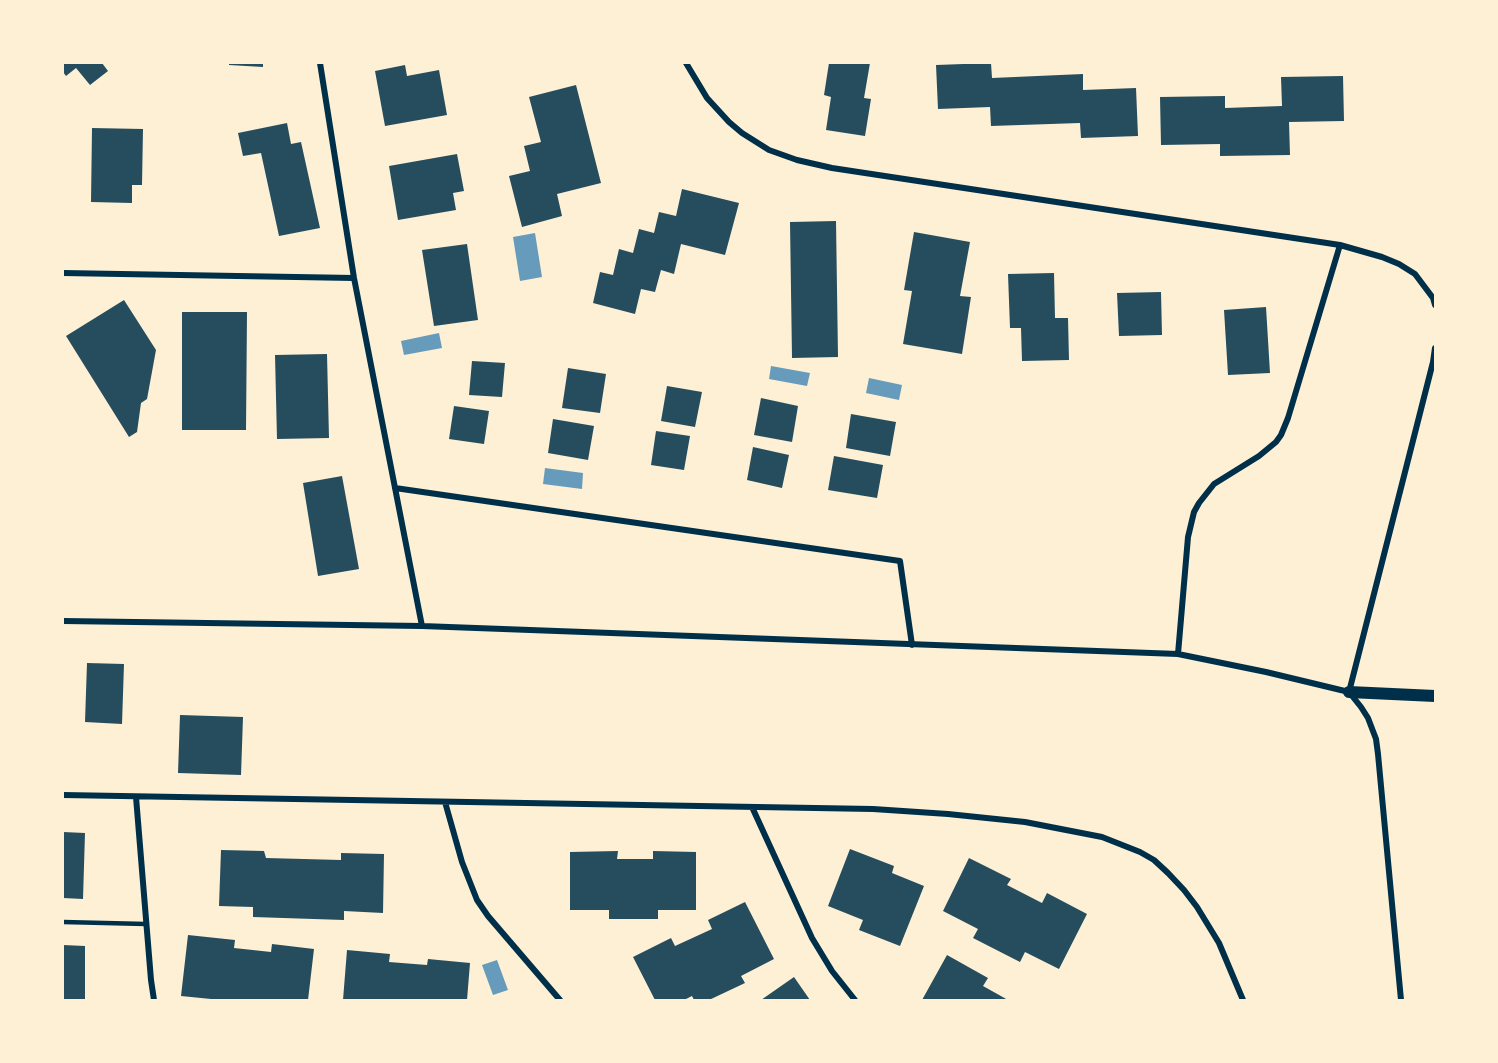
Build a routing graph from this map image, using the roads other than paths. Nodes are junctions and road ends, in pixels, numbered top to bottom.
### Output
1 (320, 63) edge
2 (686, 63) edge
3 (1340, 245) junction
4 (63, 273) edge
5 (354, 278) junction
6 (1435, 305) edge
7 (1435, 348) edge
8 (395, 488) junction
9 (63, 621) edge
10 (422, 626) junction
11 (912, 645) junction
12 (1178, 654) junction
13 (1349, 692) junction
14 (1435, 696) edge
15 (63, 795) edge
16 (136, 796) junction
17 (445, 802) junction
18 (752, 807) junction
19 (63, 922) edge
20 (146, 924) junction
21 (154, 1000) edge
22 (560, 1000) edge
23 (855, 1000) edge
24 (1243, 1000) edge
25 (1401, 1000) edge

1 - 5 street
2 - 3 street
3 - 6 street
3 - 12 street
4 - 5 street
5 - 8 street
7 - 13 street
8 - 10 street
8 - 11 street
9 - 10 street
10 - 11 street
11 - 12 street
12 - 13 street
13 - 14 main road
13 - 25 street
15 - 16 street
16 - 17 street
16 - 20 street
17 - 18 street
17 - 22 street
18 - 23 street
18 - 24 street
19 - 20 lane
20 - 21 street

